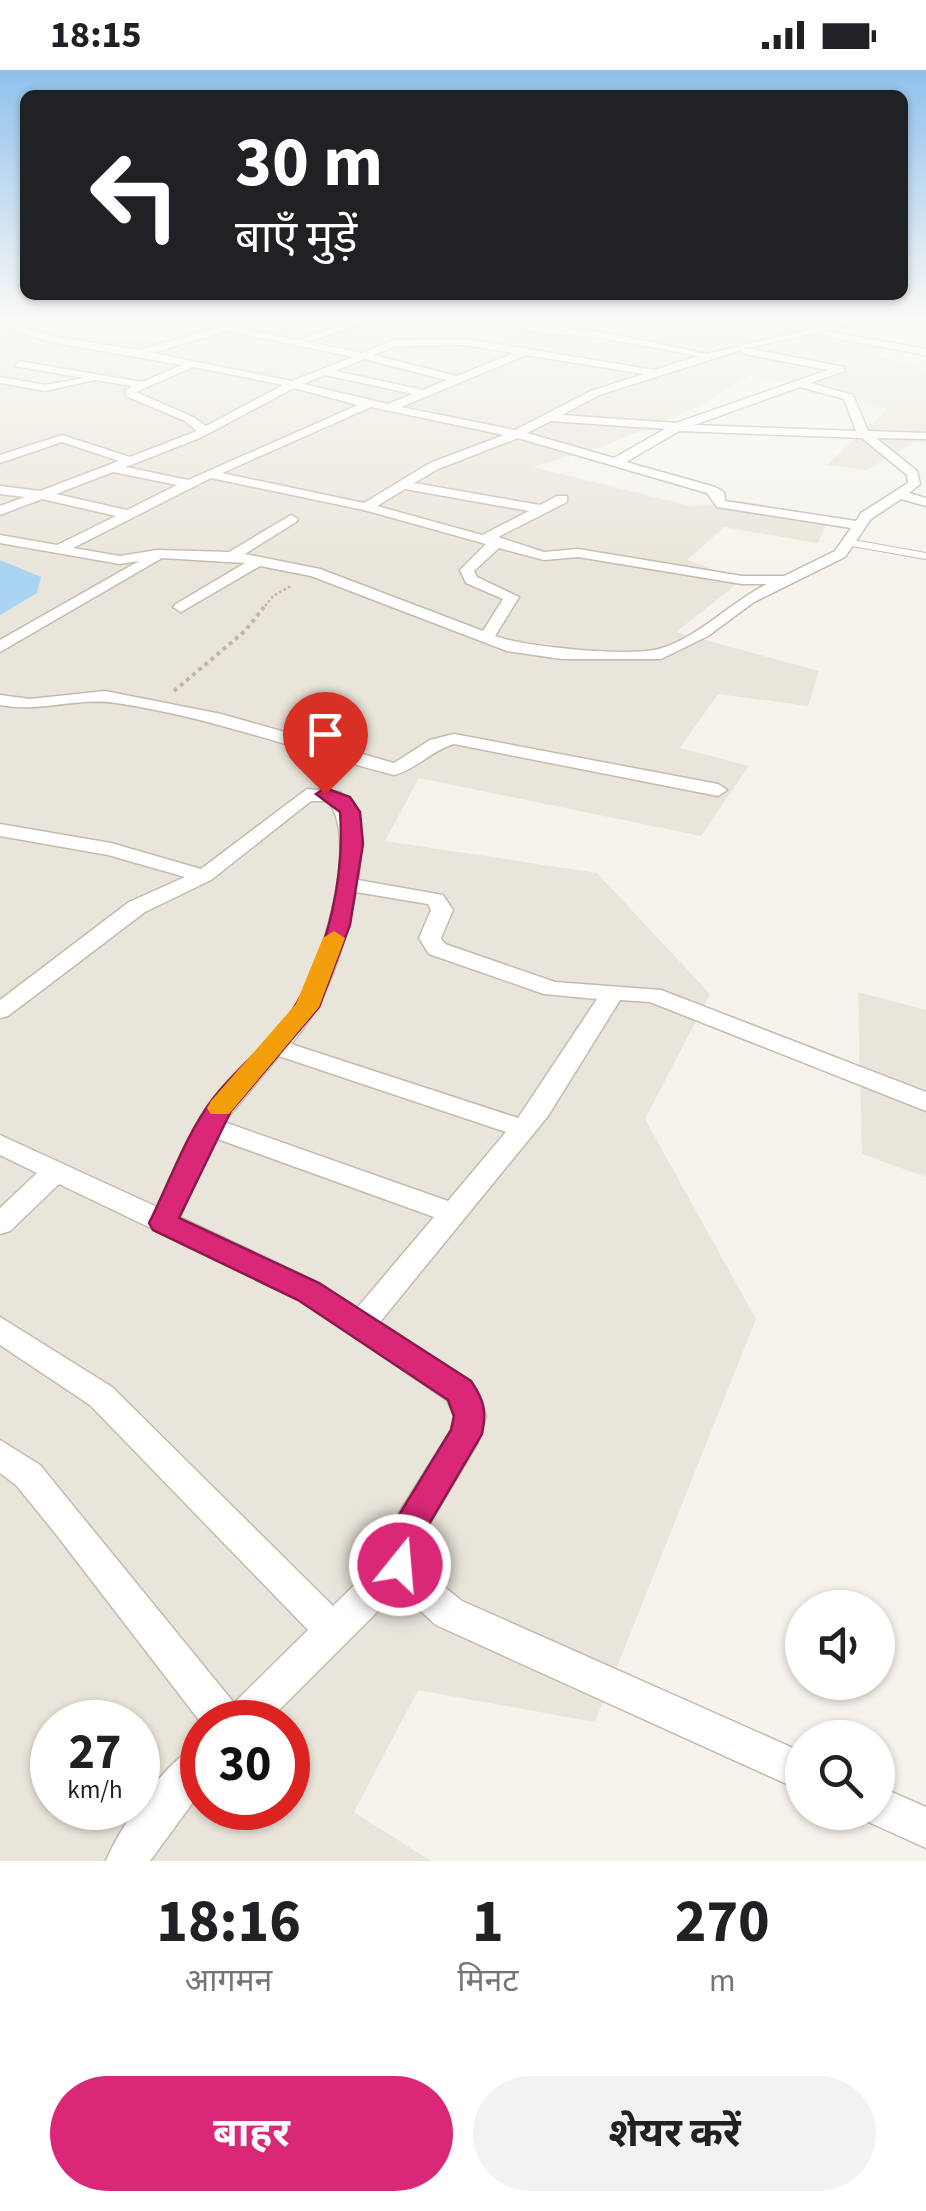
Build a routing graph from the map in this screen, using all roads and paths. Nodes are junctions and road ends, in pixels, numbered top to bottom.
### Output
1 (154, 405) edge
2 (255, 405) edge
3 (368, 405) edge
4 (372, 405) edge
5 (398, 405) edge
6 (572, 405) edge
7 (742, 405) edge
8 (851, 405) edge
9 (389, 408) junction
10 (548, 417) junction
11 (678, 427) junction
12 (206, 430) junction
13 (517, 434) junction
14 (863, 434) junction
15 (926, 436) edge
16 (0, 440) edge
17 (32, 447) junction
18 (0, 460) edge
19 (128, 460) junction
20 (618, 461) junction
21 (109, 468) junction
22 (209, 474) junction
23 (191, 484) junction
24 (403, 485) junction
25 (0, 490) edge
26 (47, 496) junction
27 (902, 496) junction
28 (562, 499) dead end
29 (926, 502) edge
30 (366, 507) junction
31 (542, 509) junction
32 (0, 511) edge
33 (130, 515) junction
34 (291, 519) dead end
35 (856, 525) junction
36 (0, 538) edge
37 (492, 540) junction
38 (847, 542) junction
39 (62, 548) junction
40 (156, 554) junction
41 (232, 556) junction
42 (926, 556) edge
43 (258, 561) junction
44 (315, 572) junction
45 (785, 580) junction
46 (182, 608) dead end
47 (486, 638) junction
48 (0, 647) edge
49 (0, 700) edge
50 (156, 706) junction
51 (718, 790) dead end
52 (0, 830) edge
53 (204, 876) junction
54 (344, 884) junction
55 (613, 992) junction
56 (0, 1011) edge
57 (273, 1046) junction
58 (926, 1102) edge
59 (211, 1127) junction
60 (524, 1129) junction
61 (0, 1144) edge
62 (56, 1172) junction
63 (453, 1213) junction
64 (163, 1223) junction
65 (0, 1224) edge
66 (360, 1326) junction
67 (0, 1330) edge
68 (0, 1454) edge
69 (400, 1565) junction
70 (333, 1631) junction
71 (208, 1700) edge
72 (263, 1700) edge
73 (785, 1764) edge
74 (180, 1785) edge
75 (895, 1814) edge
76 (926, 1828) edge
77 (126, 1861) edge

1 - 12 street
2 - 12 street
3 - 22 street
4 - 9 street
5 - 9 street
6 - 10 street
7 - 11 street
8 - 14 street
9 - 13 street
10 - 11 street
10 - 13 street
11 - 14 street
11 - 20 street
12 - 19 street
13 - 20 street
13 - 24 street
14 - 15 street
14 - 27 street
16 - 17 street
17 - 18 street
17 - 19 street
19 - 21 street
20 - 35 street
21 - 23 street
21 - 26 street
22 - 23 street
22 - 30 street
23 - 33 street
24 - 30 street
24 - 31 street
25 - 26 street
26 - 32 street
26 - 33 street
27 - 29 street
27 - 35 street
28 - 31 street
30 - 37 street
31 - 37 street
33 - 39 street
34 - 41 street
35 - 38 street
36 - 39 street
37 - 45 street
37 - 47 street
38 - 42 lane
38 - 45 street
39 - 40 street
40 - 41 street
40 - 48 street
41 - 43 street
43 - 44 street
43 - 46 street
44 - 47 street
44 - 50 path
45 - 47 street
49 - 50 street
50 - 51 street
52 - 53 street
53 - 54 street
53 - 56 street
54 - 55 street
54 - 57 street
55 - 58 street
55 - 60 street
57 - 59 street
57 - 60 street
59 - 63 street
59 - 64 street
60 - 63 street
61 - 62 street
62 - 64 street
62 - 65 street
63 - 66 street
64 - 66 street
66 - 69 street
67 - 70 street
68 - 71 street
69 - 70 street
69 - 73 street
70 - 72 street
74 - 77 street
75 - 76 street

